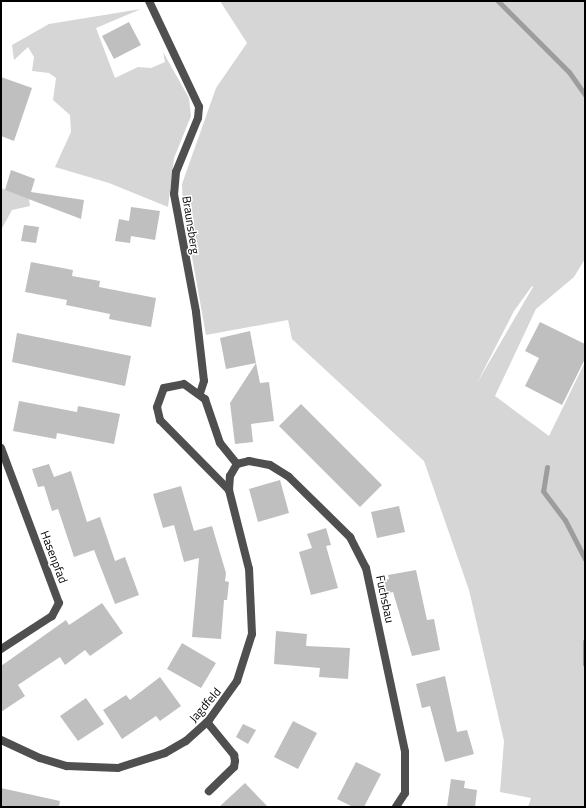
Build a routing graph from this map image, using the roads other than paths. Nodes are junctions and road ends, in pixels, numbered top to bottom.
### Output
1 (149, 1) edge
2 (200, 393) junction
3 (1, 448) edge
4 (237, 464) junction
5 (229, 490) junction
6 (1, 649) edge
7 (207, 722) junction
8 (1, 740) edge
9 (209, 791) dead end
10 (396, 807) edge

1 - 2 street, Braunsberg
2 - 4 street
2 - 5 street
3 - 6 street, Hasenpfad
4 - 5 street, Jagdfeld
4 - 10 street, Fuchsbau
5 - 7 street, Jagdfeld
7 - 8 street, Jagdfeld
7 - 9 street

